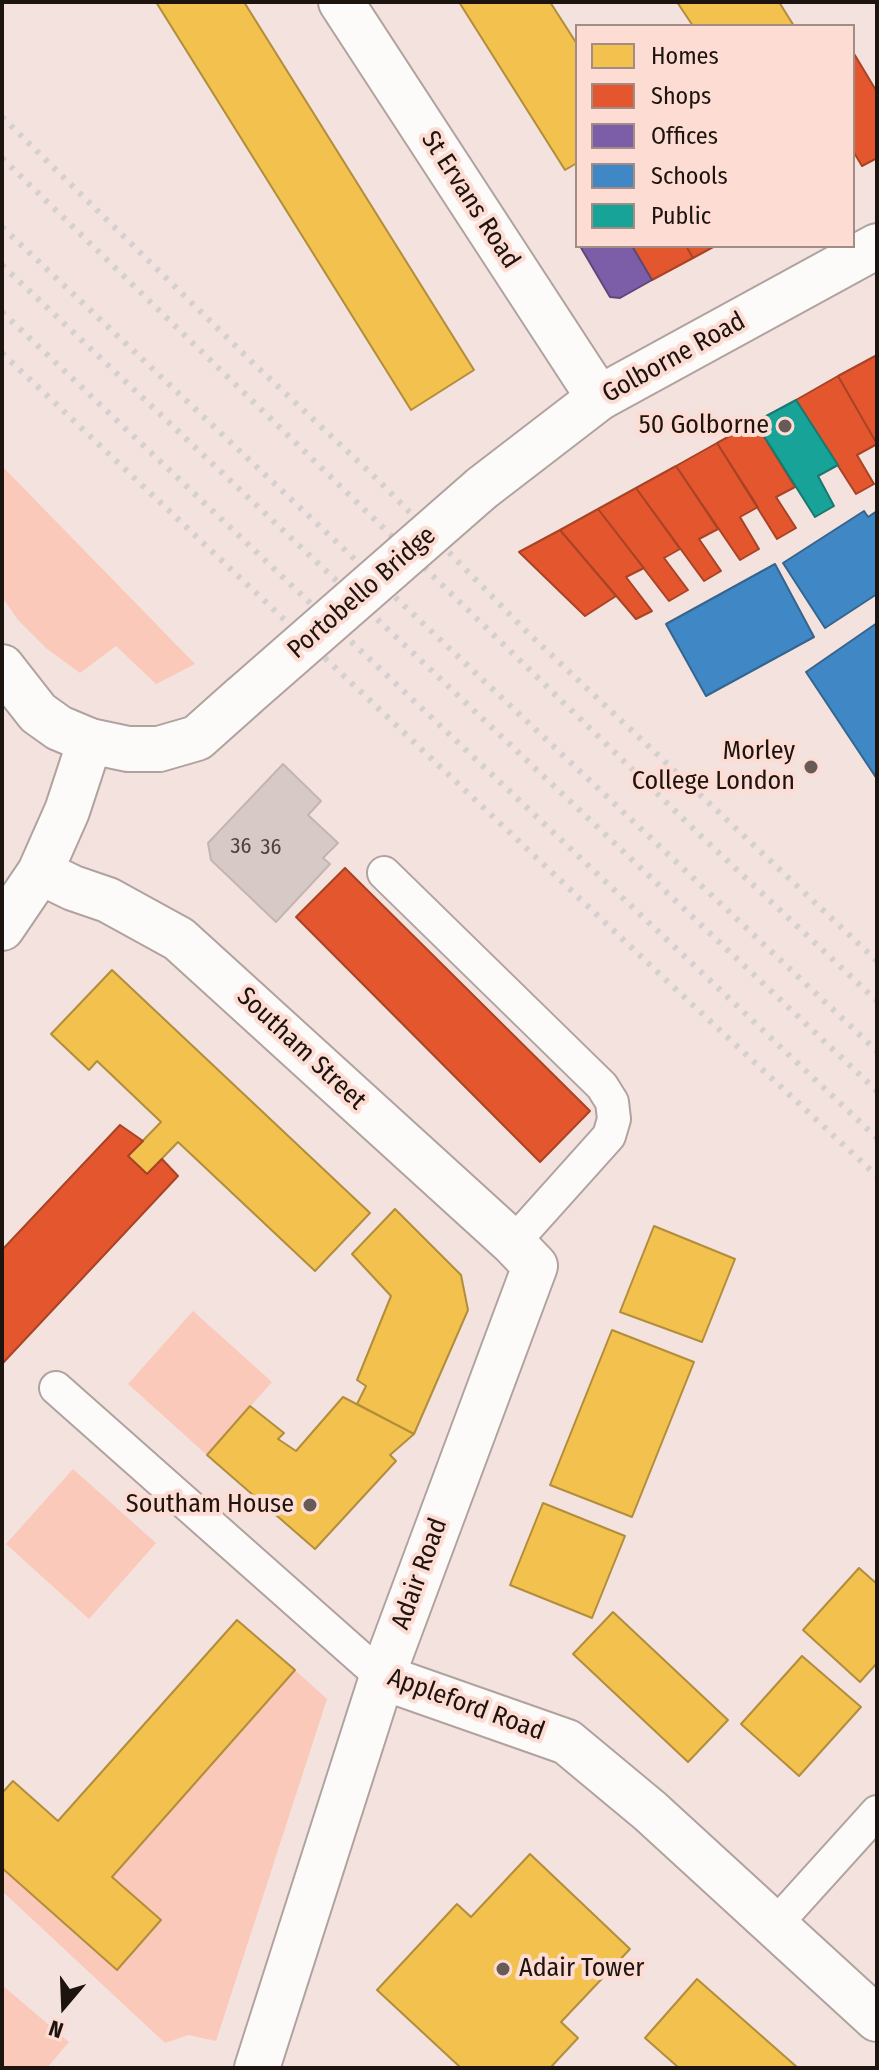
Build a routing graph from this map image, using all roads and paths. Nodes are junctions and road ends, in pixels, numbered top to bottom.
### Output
1 (341, 2) edge
2 (877, 246) edge
3 (599, 398) junction
4 (482, 488) joint
5 (2, 667) edge
6 (90, 741) junction
7 (40, 872) junction
8 (384, 873) dead end
9 (2, 928) edge
10 (524, 1254) junction
11 (56, 1388) dead end
12 (382, 1677) junction
13 (877, 1812) edge
14 (774, 1926) junction
15 (877, 2019) edge
16 (257, 2068) edge

1 - 3 street, St Ervans Road
2 - 3 street, Golborne Road
3 - 4 street, Golborne Road
4 - 6 street, Portobello Bridge, bridge
5 - 6 street
6 - 7 street
7 - 9 street
7 - 10 street, Southam Street
8 - 10 lane
10 - 12 street, Adair Road
11 - 12 lane, Appleford Road
12 - 14 street, Appleford Road
12 - 16 street, Adair Road
13 - 14 lane
14 - 15 street, Appleford Road

